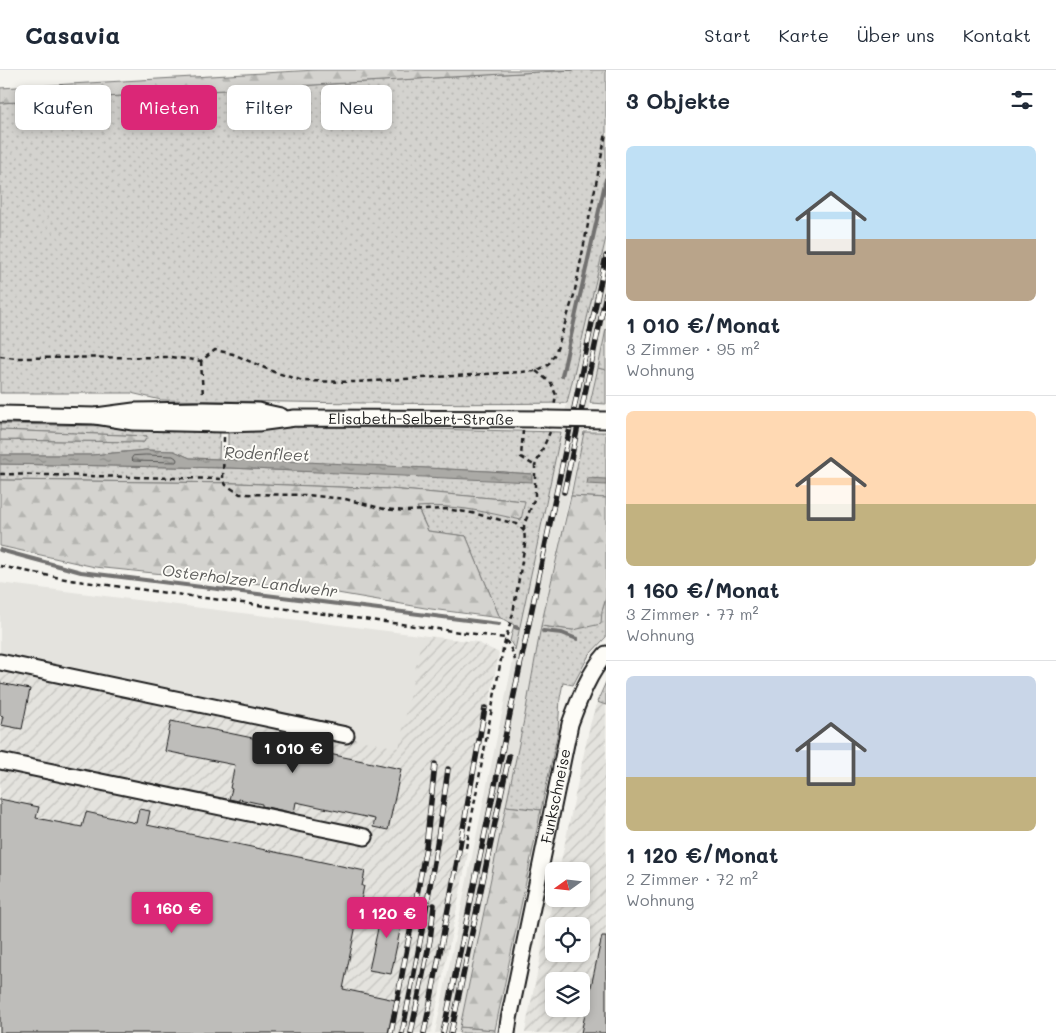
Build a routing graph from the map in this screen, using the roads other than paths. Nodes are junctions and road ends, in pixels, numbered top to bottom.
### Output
1 (0, 414) edge
2 (96, 416) junction
3 (295, 418) junction
4 (606, 420) edge
5 (606, 654) edge
6 (0, 662) edge
7 (346, 735) dead end
8 (0, 761) edge
9 (365, 837) dead end
10 (507, 1033) edge

1 - 2 street, Elisabeth-Selbert-Straße
2 - 3 street, Elisabeth-Selbert-Straße
2 - 3 street, Elisabeth-Selbert-Straße
3 - 4 street, Elisabeth-Selbert-Straße, bridge
5 - 10 street, Funkschneise
6 - 7 street
8 - 9 street

